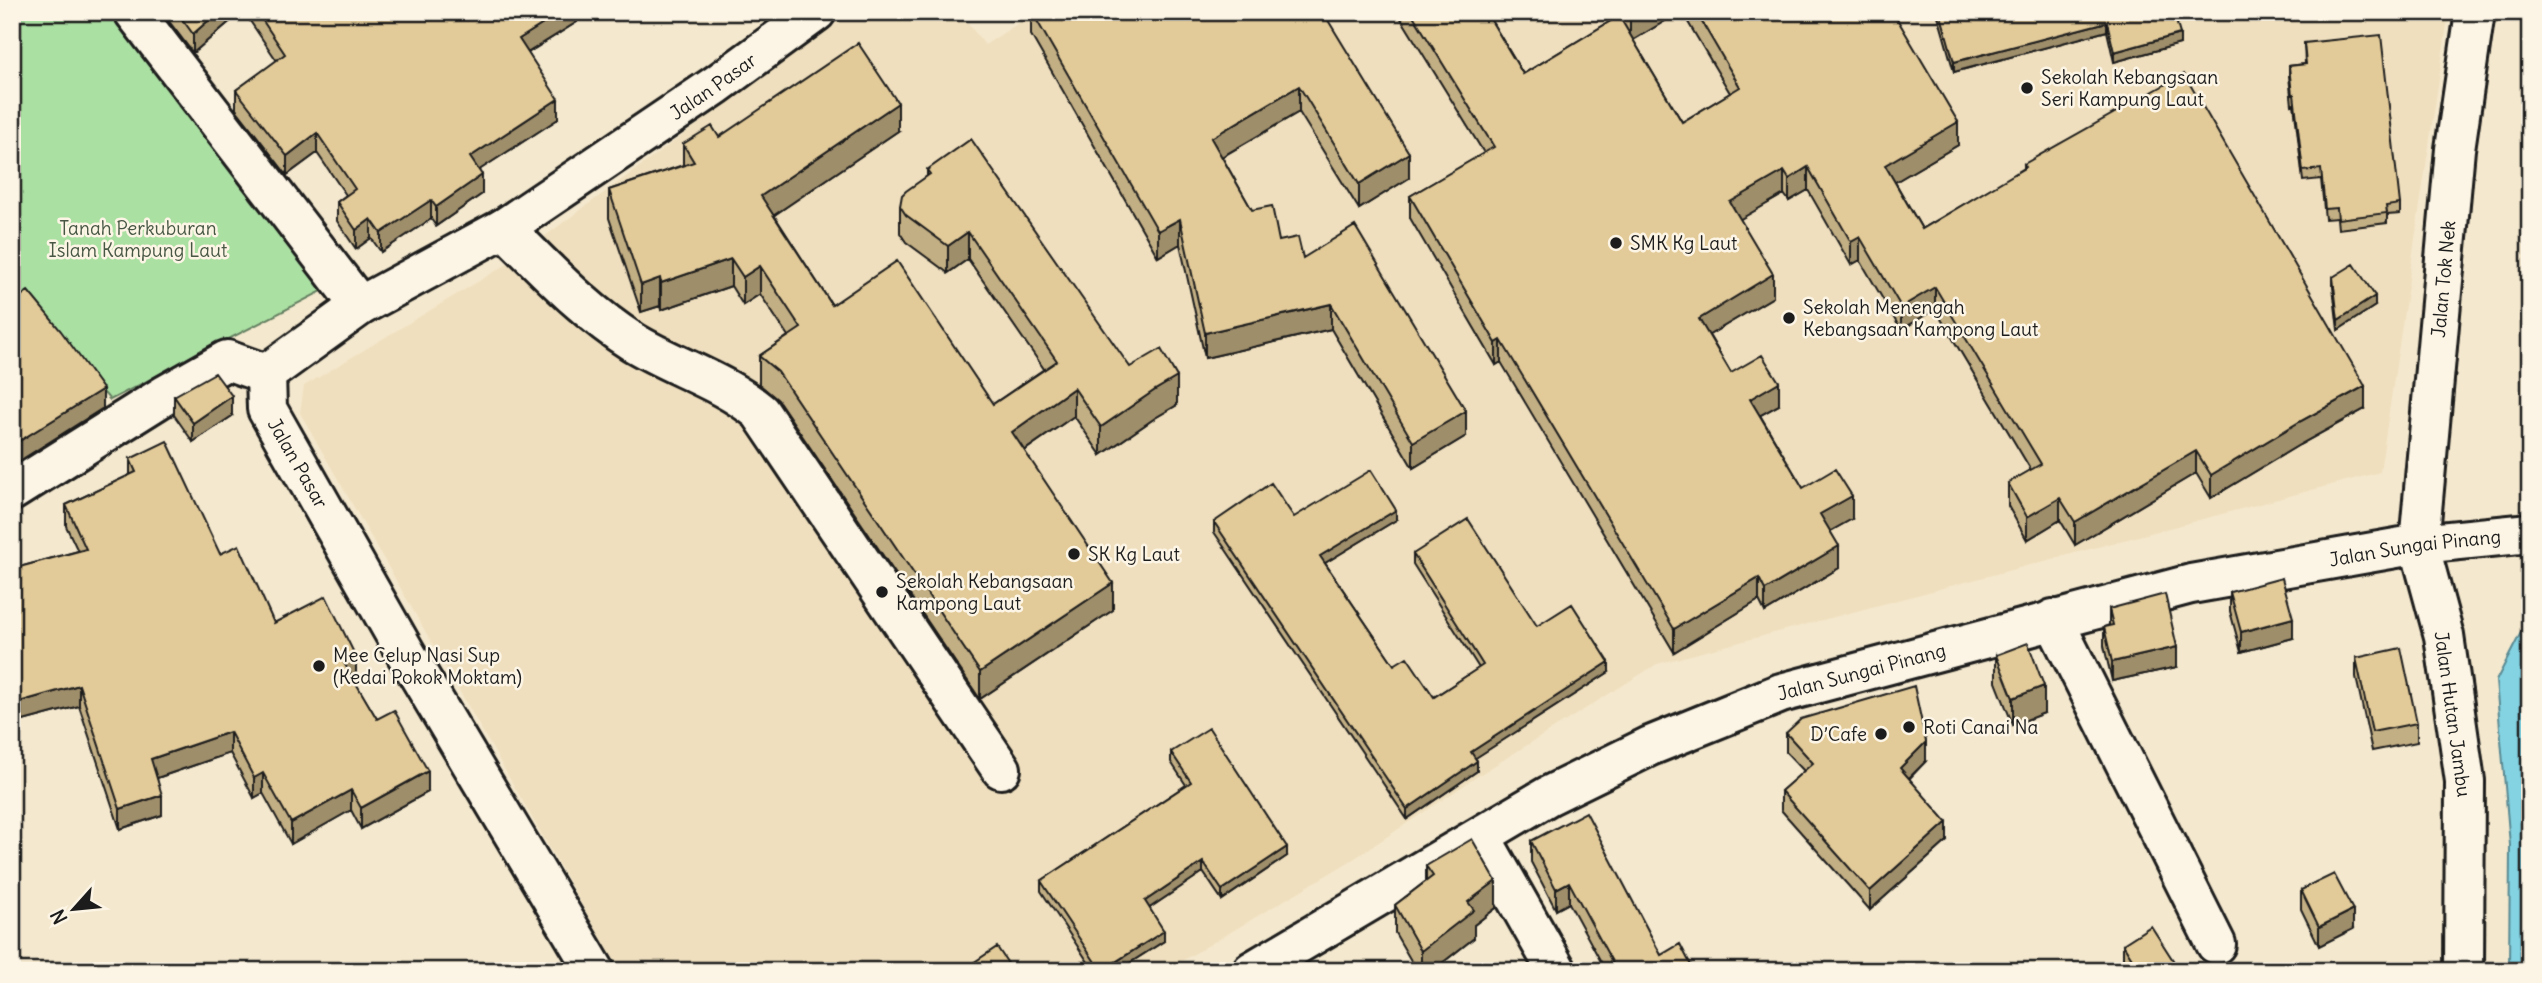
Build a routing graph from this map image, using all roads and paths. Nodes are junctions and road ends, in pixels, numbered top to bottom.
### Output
1 (134, 12) edge
2 (816, 12) edge
3 (2474, 12) edge
4 (504, 228) junction
5 (360, 306) junction
6 (266, 374) junction
7 (12, 491) edge
8 (2530, 533) edge
9 (2418, 544) junction
10 (2053, 619) junction
11 (1001, 769) dead end
12 (1481, 837) junction
13 (2216, 944) dead end
14 (595, 971) edge
15 (1252, 971) edge
16 (1557, 971) edge
17 (2464, 971) edge

1 - 5 street
2 - 4 street, Jalan Pasar
3 - 9 street, Jalan Tok Nek
4 - 5 street, Jalan Pasar
4 - 11 street
5 - 6 street, Jalan Pasar
6 - 7 street
6 - 14 street, Jalan Pasar
8 - 9 street, Jalan Sungai Pinang
9 - 10 street, Jalan Sungai Pinang
9 - 17 street, Jalan Hutan Jambu
10 - 12 street, Jalan Sungai Pinang
10 - 13 street
12 - 15 street, Jalan Sungai Pinang
12 - 16 street

